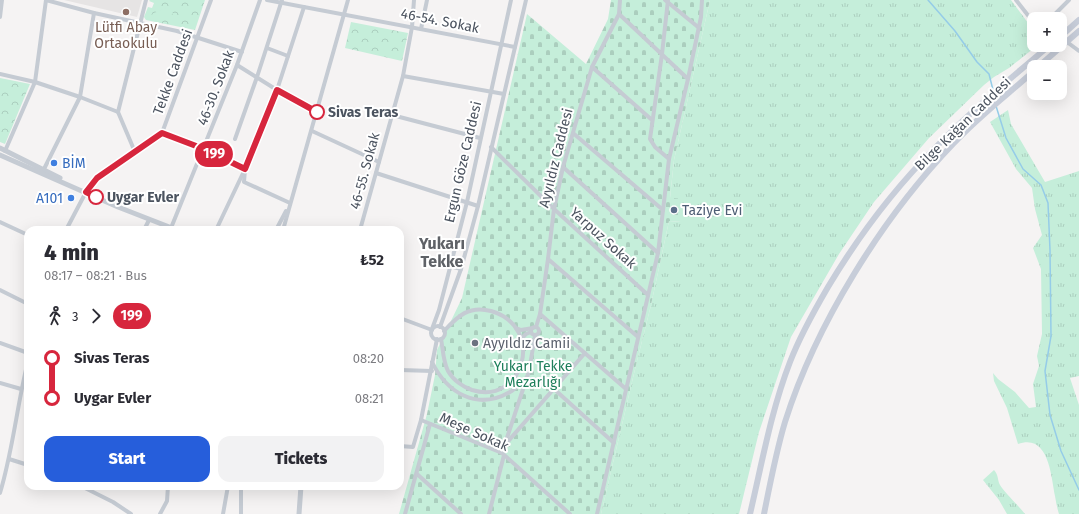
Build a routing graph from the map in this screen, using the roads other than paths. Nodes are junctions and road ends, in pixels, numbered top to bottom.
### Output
1 (2, 0) edge
2 (46, 0) edge
3 (146, 0) edge
4 (211, 0) edge
5 (260, 0) edge
6 (268, 0) edge
7 (348, 0) edge
8 (414, 0) edge
9 (427, 0) edge
10 (511, 0) edge
11 (526, 0) edge
12 (620, 0) edge
13 (702, 0) edge
14 (1016, 0) edge
15 (1069, 0) edge
16 (667, 1) edge
17 (281, 2) edge
18 (304, 7) junction
19 (1057, 12) edge
20 (94, 13) junction
21 (619, 14) junction
22 (1027, 14) edge
23 (344, 15) junction
24 (0, 17) edge
25 (1079, 20) edge
26 (139, 22) junction
27 (412, 27) junction
28 (698, 27) junction
29 (421, 29) junction
30 (1067, 31) edge
31 (1079, 32) edge
32 (198, 37) junction
33 (1067, 42) joint
34 (501, 44) junction
35 (515, 47) junction
36 (267, 48) junction
37 (1079, 51) edge
38 (242, 52) junction
39 (1042, 52) edge
40 (1055, 52) edge
41 (662, 54) junction
42 (288, 56) junction
43 (1046, 60) edge
44 (237, 65) junction
45 (592, 67) junction
46 (0, 74) edge
47 (403, 76) junction
48 (257, 77) junction
49 (1027, 77) edge
50 (688, 79) junction
51 (35, 82) junction
52 (277, 90) junction
53 (490, 93) junction
54 (504, 94) junction
55 (80, 97) junction
56 (118, 112) junction
57 (317, 112) junction
58 (392, 115) junction
59 (652, 120) junction
60 (312, 131) junction
61 (162, 133) junction
62 (573, 133) junction
63 (480, 138) junction
64 (235, 139) dead end
65 (491, 147) junction
66 (204, 149) junction
67 (135, 152) junction
68 (2, 154) edge
69 (669, 159) junction
70 (379, 162) junction
71 (563, 167) junction
72 (44, 169) junction
73 (245, 169) junction
74 (376, 173) junction
75 (86, 192) junction
76 (466, 202) junction
77 (290, 203) junction
78 (478, 206) junction
79 (554, 209) junction
80 (664, 210) junction
81 (149, 220) junction
82 (0, 222) edge
83 (68, 226) edge
84 (146, 226) edge
85 (166, 226) edge
86 (175, 226) edge
87 (218, 226) edge
88 (278, 226) edge
89 (284, 226) edge
90 (361, 226) edge
91 (24, 233) edge
92 (658, 253) junction
93 (548, 259) junction
94 (450, 266) junction
95 (461, 269) junction
96 (447, 277) junction
97 (457, 280) junction
98 (0, 290) edge
99 (648, 295) junction
100 (24, 302) edge
101 (540, 314) junction
102 (404, 319) edge
103 (440, 327) junction
104 (516, 328) junction
105 (432, 329) junction
106 (533, 329) junction
107 (444, 331) junction
108 (535, 336) junction
109 (638, 337) junction
110 (439, 339) junction
111 (522, 339) junction
112 (0, 343) edge
113 (24, 352) edge
114 (585, 353) junction
115 (432, 361) junction
116 (404, 370) edge
117 (430, 371) junction
118 (437, 372) junction
119 (527, 376) junction
120 (24, 377) edge
121 (0, 383) edge
122 (21, 389) junction
123 (554, 389) junction
124 (626, 389) junction
125 (421, 420) junction
126 (430, 424) junction
127 (614, 443) junction
128 (404, 446) edge
129 (504, 446) junction
130 (503, 454) junction
131 (9, 458) junction
132 (24, 464) edge
133 (416, 474) junction
134 (2, 483) edge
135 (89, 490) edge
136 (168, 490) edge
137 (227, 490) edge
138 (241, 490) edge
139 (301, 490) edge
140 (0, 494) edge
141 (131, 514) edge
142 (160, 514) edge
143 (223, 514) edge
144 (242, 514) edge
145 (300, 514) edge
146 (405, 514) edge
147 (461, 514) edge
148 (489, 514) edge
149 (570, 514) edge
150 (597, 514) edge
151 (750, 514) edge
152 (764, 514) edge

1 - 24 street
2 - 20 street
2 - 51 street
3 - 26 street
4 - 32 street, Tekke Caddesi
5 - 38 street, 46-30. Sokak
6 - 17 street, 46-54. Sokak
7 - 23 street
8 - 27 street, 46-55. Sokak
9 - 29 street
10 - 34 street, Ergun Göze Caddesi
11 - 35 street, Ergun Göze Caddesi
12 - 21 street, Ayyıldız Caddesi
13 - 28 street
14 - 22 street
15 - 19 street
16 - 28 street
16 - 41 street
17 - 18 street, 46-54. Sokak
17 - 36 street
18 - 23 street, 46-54. Sokak
18 - 42 street
20 - 26 street
20 - 55 street
21 - 41 street
21 - 45 street, Ayyıldız Caddesi
23 - 27 street, 46-54. Sokak
23 - 57 street
25 - 30 main road
26 - 32 street
26 - 56 street
27 - 29 street, 46-54. Sokak
27 - 47 street, 46-55. Sokak
28 - 50 street
29 - 34 street, 46-54. Sokak
31 - 33 main road
32 - 38 street
32 - 61 street, Tekke Caddesi
33 - 37 street
34 - 35 street, 46-54. Sokak
34 - 53 street, Ergun Göze Caddesi
35 - 54 street, Ergun Göze Caddesi
36 - 42 street
36 - 48 street
38 - 44 street, 46-30. Sokak
39 - 151 main road, Bilge Kağan Caddesi
40 - 43 main road
41 - 50 street
41 - 59 street
42 - 52 street
44 - 48 street
44 - 66 street, 46-30. Sokak
45 - 59 street
45 - 62 street, Ayyıldız Caddesi
46 - 51 street
47 - 53 street
47 - 58 street, 46-55. Sokak
48 - 52 street
48 - 64 street
49 - 152 main road, Bilge Kağan Caddesi
50 - 69 street
51 - 55 street
51 - 68 street
52 - 57 street
52 - 73 street
53 - 54 street
53 - 63 street, Ergun Göze Caddesi
54 - 65 street, Ergun Göze Caddesi
55 - 56 street
55 - 72 street
56 - 67 street
57 - 60 street
58 - 63 street
58 - 70 street, 46-55. Sokak
59 - 69 street
60 - 70 street
60 - 77 street
61 - 66 street
61 - 67 street, Tekke Caddesi
62 - 71 street, Ayyıldız Caddesi
62 - 80 street
63 - 76 street, Ergun Göze Caddesi
65 - 78 street, Ergun Göze Caddesi
65 - 79 street, Yarpuz Sokak
66 - 73 street
66 - 86 street, 46-30. Sokak
67 - 75 street, Tekke Caddesi
68 - 72 street
68 - 75 street
69 - 80 street
70 - 74 street, 46-55. Sokak
71 - 79 street, Ayyıldız Caddesi
71 - 92 street
72 - 75 street
73 - 77 street
73 - 87 street
74 - 76 street
74 - 90 street, 46-55. Sokak
75 - 81 street
75 - 83 street, Tekke Caddesi
76 - 78 street
76 - 94 street, Ergun Göze Caddesi
77 - 88 street
77 - 89 street
78 - 95 street, Ergun Göze Caddesi
79 - 93 street, Ayyıldız Caddesi
79 - 99 street, Yarpuz Sokak
80 - 92 street
81 - 84 street
81 - 85 street
82 - 91 street
92 - 99 street
93 - 101 street, Ayyıldız Caddesi
93 - 109 street
94 - 95 street
94 - 96 street, Ergun Göze Caddesi
95 - 97 street, Ergun Göze Caddesi
96 - 97 street
96 - 105 street, Ergun Göze Caddesi
97 - 103 street, Ergun Göze Caddesi
98 - 100 street
99 - 109 street
101 - 106 street, Ayyıldız Caddesi
101 - 114 street
102 - 105 street
103 - 105 street
103 - 107 street
104 - 106 street
104 - 107 street
104 - 111 street
105 - 110 street
106 - 108 street
106 - 108 street, Ayyıldız Caddesi
106 - 111 street
107 - 110 street
108 - 119 street, Ayyıldız Caddesi
109 - 124 street
110 - 111 street
110 - 115 street
112 - 113 street
114 - 123 street
114 - 124 street
115 - 117 street
115 - 118 street
116 - 117 street
117 - 118 street
117 - 125 street
118 - 119 street
119 - 129 street, Ayyıldız Caddesi
120 - 122 street
121 - 122 street
122 - 131 street
123 - 127 street
123 - 129 street
124 - 127 street
125 - 126 street, Meşe Sokak
125 - 128 street
126 - 130 street, Meşe Sokak
126 - 133 street
127 - 150 street
129 - 130 street, Ayyıldız Caddesi
130 - 148 street, Ayyıldız Caddesi
130 - 149 street, Meşe Sokak
131 - 132 street
131 - 134 street
133 - 146 street
133 - 147 street
134 - 140 street
135 - 141 street
136 - 142 street
137 - 143 street
138 - 144 street
139 - 145 street

